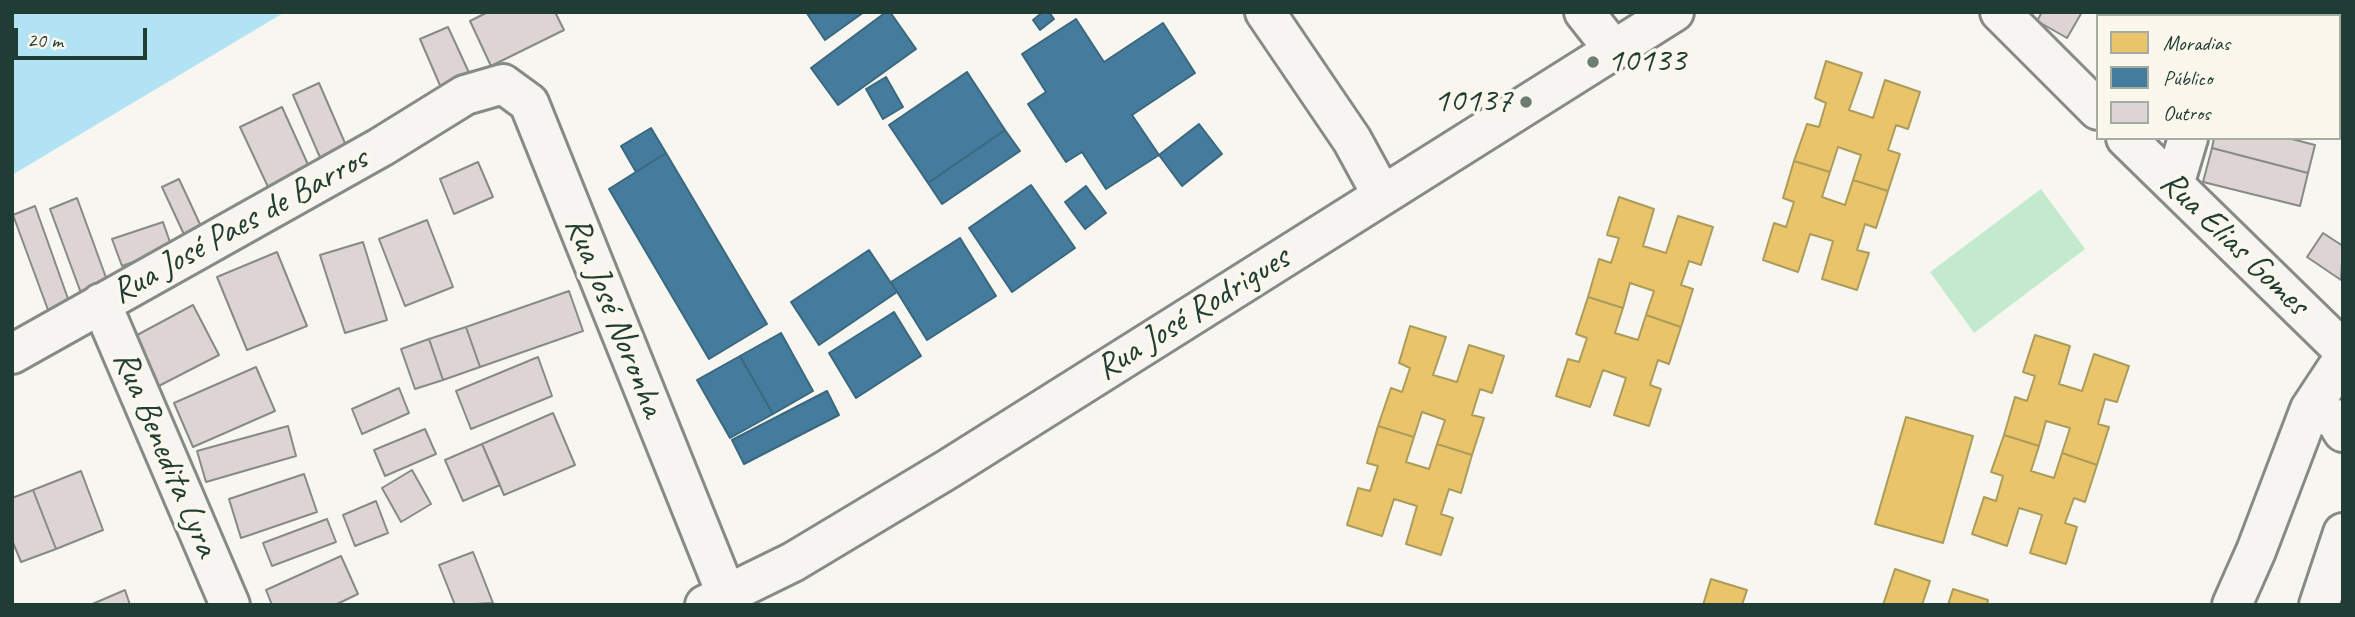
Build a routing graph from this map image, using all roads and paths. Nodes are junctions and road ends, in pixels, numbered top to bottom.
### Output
1 (1265, 12) edge
2 (1584, 12) edge
3 (1674, 12) edge
4 (2000, 12) edge
5 (1614, 50) junction
6 (465, 95) joint
7 (2096, 108) edge
8 (2128, 140) edge
9 (2188, 140) edge
10 (2174, 185) junction
11 (1382, 195) junction
12 (101, 303) junction
13 (2343, 350) edge
14 (12, 354) edge
15 (2343, 359) edge
16 (2310, 409) junction
17 (2343, 432) edge
18 (2343, 533) edge
19 (716, 600) edge
20 (229, 605) edge
21 (2232, 605) edge
22 (2319, 605) edge

1 - 11 street
2 - 5 street
3 - 5 street, Rua José Rodrigues
4 - 7 street
5 - 11 street, Rua José Rodrigues
6 - 12 street, Rua José Paes de Barros
6 - 19 street, Rua José Noronha
8 - 10 street, Rua Elias Gomes
9 - 10 street
10 - 13 street, Rua Elias Gomes
11 - 19 street, Rua José Rodrigues
12 - 14 street, Rua José Paes de Barros
12 - 20 street, Rua Benedita Lyra
15 - 16 street
16 - 17 street
16 - 21 street
18 - 22 street

